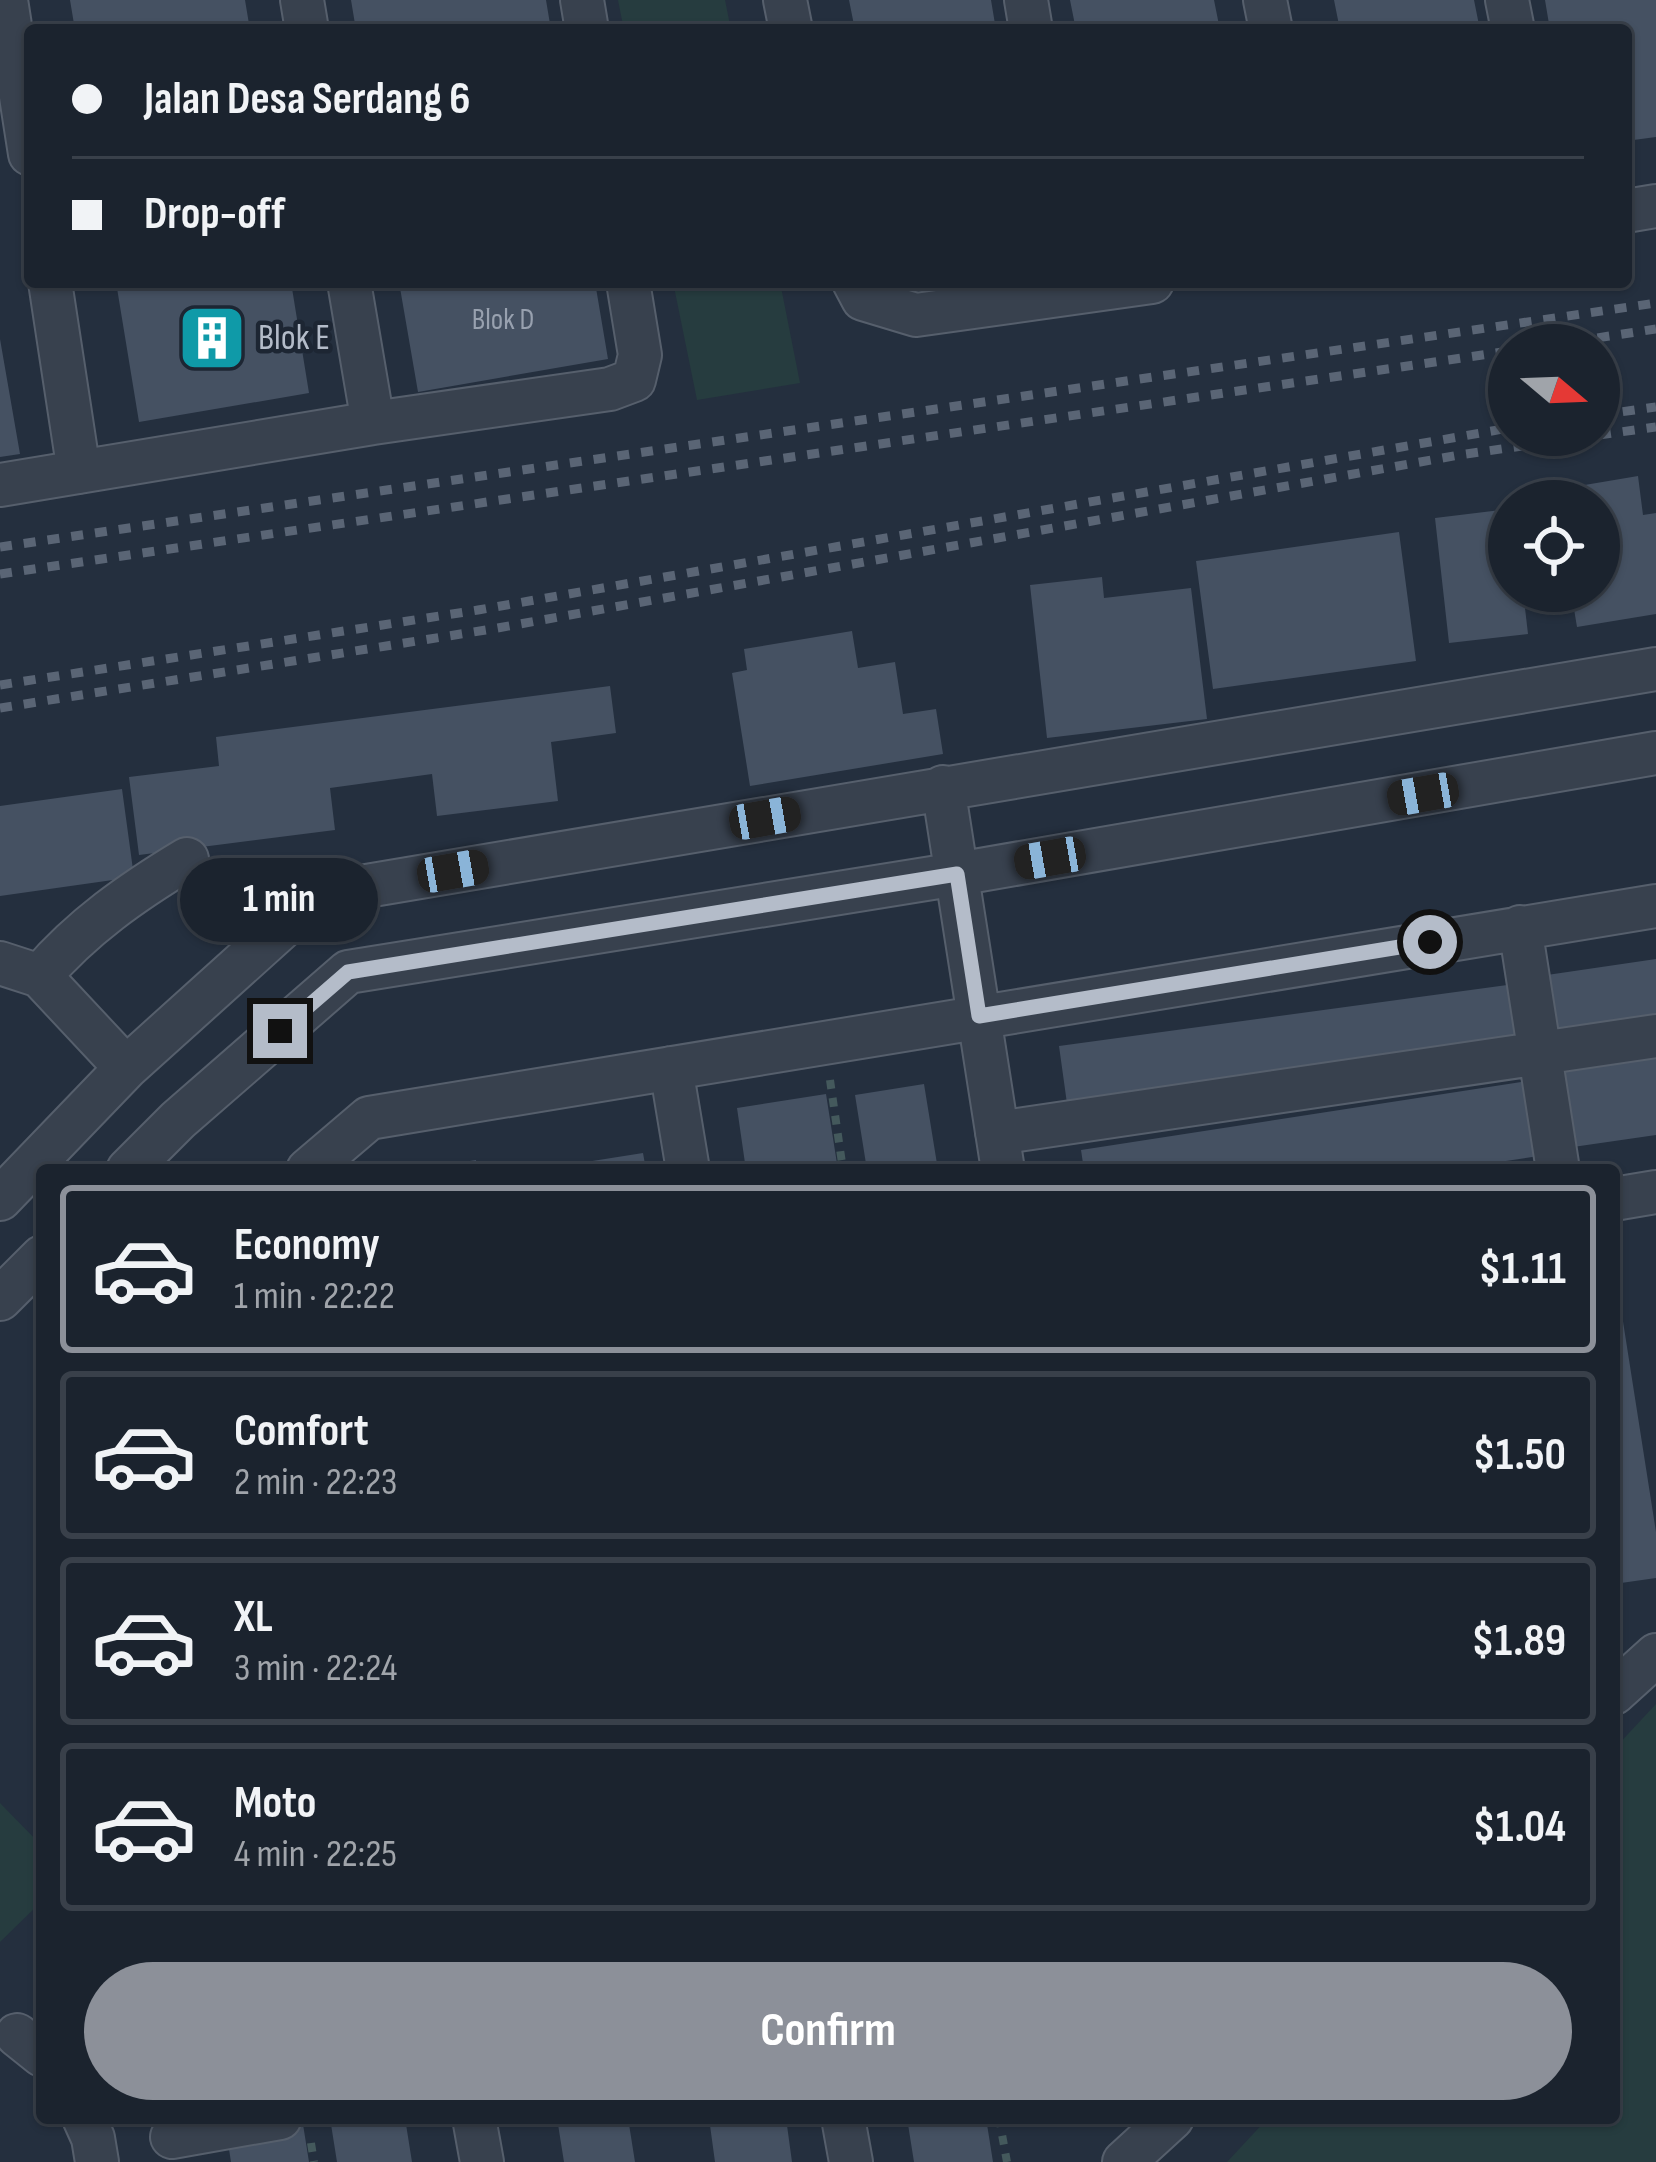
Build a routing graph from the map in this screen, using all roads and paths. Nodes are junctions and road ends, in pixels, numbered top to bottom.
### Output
1 (6, 0) edge
2 (24, 116) edge
3 (51, 288) edge
4 (351, 288) edge
5 (629, 288) edge
6 (1072, 288) edge
7 (858, 290) edge
8 (373, 423) junction
9 (79, 472) junction
10 (0, 484) edge
11 (1656, 669) edge
12 (1656, 754) edge
13 (944, 787) junction
14 (187, 859) dead end
15 (957, 874) junction
16 (1656, 906) edge
17 (1520, 927) junction
18 (0, 963) edge
19 (40, 976) junction
20 (981, 1029) junction
21 (1656, 1036) edge
22 (824, 1042) junction
23 (1540, 1053) junction
24 (126, 1068) junction
25 (671, 1068) junction
26 (1000, 1151) edge
27 (134, 1164) edge
28 (316, 1164) edge
29 (687, 1164) edge
30 (842, 1164) edge
31 (1557, 1164) edge
32 (1656, 1192) edge
33 (1620, 1198) edge
34 (0, 1199) edge
35 (36, 1263) edge
36 (0, 1299) edge
37 (1656, 1655) edge
38 (1620, 1688) edge
39 (87, 2124) edge
40 (249, 2124) edge
41 (475, 2124) edge
42 (844, 2124) edge
43 (1000, 2124) edge
44 (172, 2139) edge
45 (97, 2162) edge
46 (482, 2162) edge
47 (850, 2162) edge
48 (1007, 2162) edge

1 - 2 street
3 - 9 street
4 - 8 street
5 - 8 street
6 - 7 street
8 - 9 street
9 - 10 street
11 - 13 street
12 - 15 street
13 - 15 street
13 - 24 street
14 - 19 street
15 - 20 street
15 - 27 street
16 - 17 street
17 - 20 street
17 - 23 street
18 - 19 street
19 - 24 street
20 - 22 street
20 - 26 street
21 - 23 street
22 - 25 street
22 - 30 path
23 - 26 street
23 - 31 street
24 - 34 street
25 - 28 street
25 - 29 street
32 - 33 street
35 - 36 street
37 - 38 street
39 - 45 street
40 - 44 street
41 - 46 street
42 - 47 street
43 - 48 path

